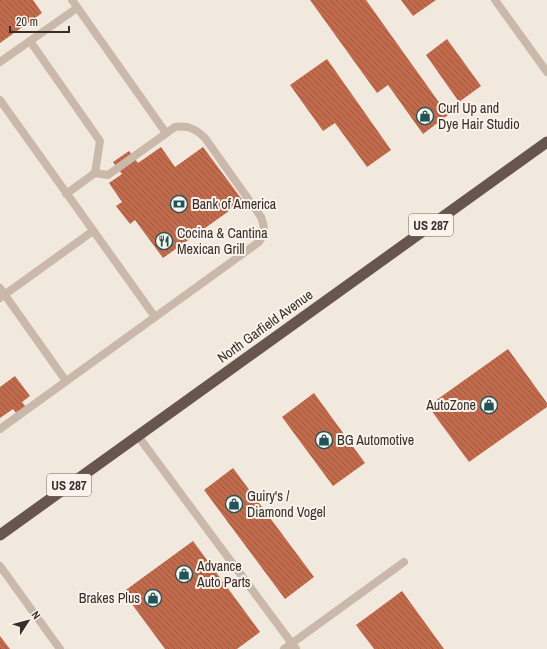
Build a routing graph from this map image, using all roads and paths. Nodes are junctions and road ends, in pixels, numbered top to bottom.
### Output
1 (72, 0) edge
2 (495, 0) edge
3 (78, 8) junction
4 (30, 41) junction
5 (0, 62) edge
6 (547, 72) edge
7 (0, 100) edge
8 (166, 133) junction
9 (547, 142) edge
10 (96, 172) junction
11 (66, 194) junction
12 (93, 231) junction
13 (2, 293) edge
14 (155, 317) junction
15 (66, 381) junction
16 (0, 429) edge
17 (138, 436) junction
18 (0, 535) edge
19 (404, 562) dead end
20 (0, 566) edge
21 (294, 646) edge
22 (60, 649) edge
23 (284, 649) edge

1 - 3 lane
2 - 6 lane
3 - 4 lane
3 - 8 lane
4 - 5 lane
4 - 10 lane
7 - 11 lane
8 - 10 lane
8 - 14 lane
9 - 17 highway, North Garfield Avenue / US 287
10 - 11 lane
11 - 12 lane
12 - 13 lane
12 - 14 lane
13 - 15 lane
14 - 15 lane
15 - 16 lane
17 - 18 highway, North Garfield Avenue / US 287
17 - 21 lane
19 - 21 lane
20 - 22 lane
21 - 23 lane

